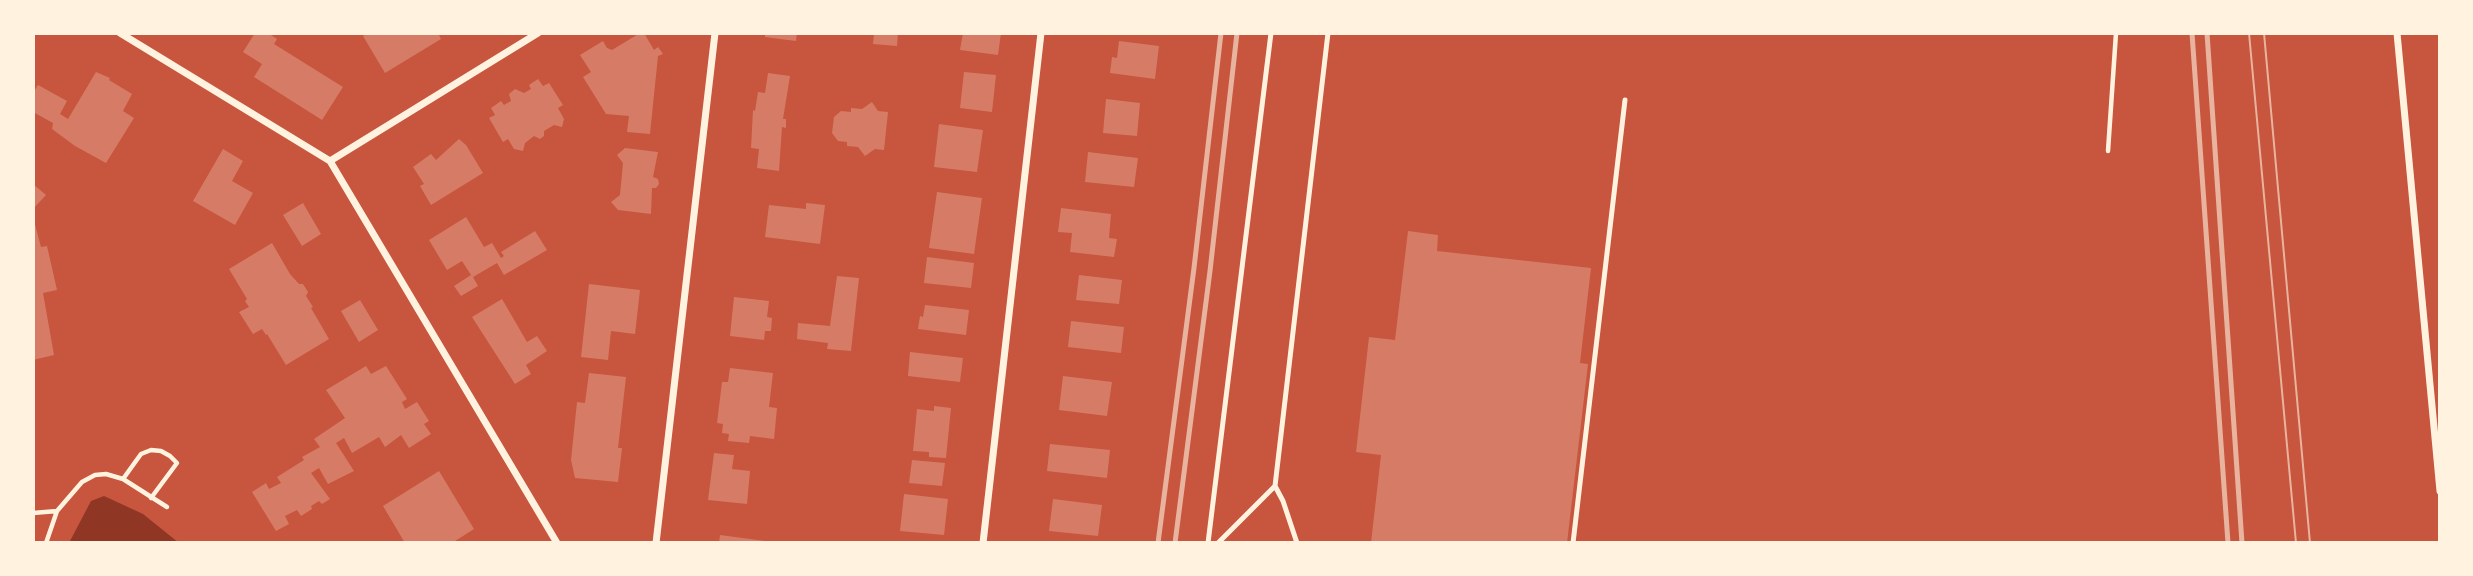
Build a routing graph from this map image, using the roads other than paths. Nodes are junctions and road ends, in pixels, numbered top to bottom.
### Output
1 (120, 33) edge
2 (538, 33) edge
3 (715, 33) edge
4 (1041, 33) edge
5 (1271, 33) edge
6 (1328, 33) edge
7 (2397, 33) edge
8 (1625, 100) dead end
9 (330, 161) junction
10 (1275, 486) junction
11 (2440, 491) edge
12 (557, 543) edge
13 (656, 543) edge
14 (983, 543) edge
15 (1208, 543) edge
16 (1218, 543) edge
17 (1297, 543) edge
18 (1573, 543) edge

1 - 9 street
2 - 9 street
3 - 13 street
4 - 14 street
5 - 15 lane
6 - 10 lane
7 - 11 street
8 - 18 lane
9 - 12 street
10 - 16 lane
10 - 17 lane

